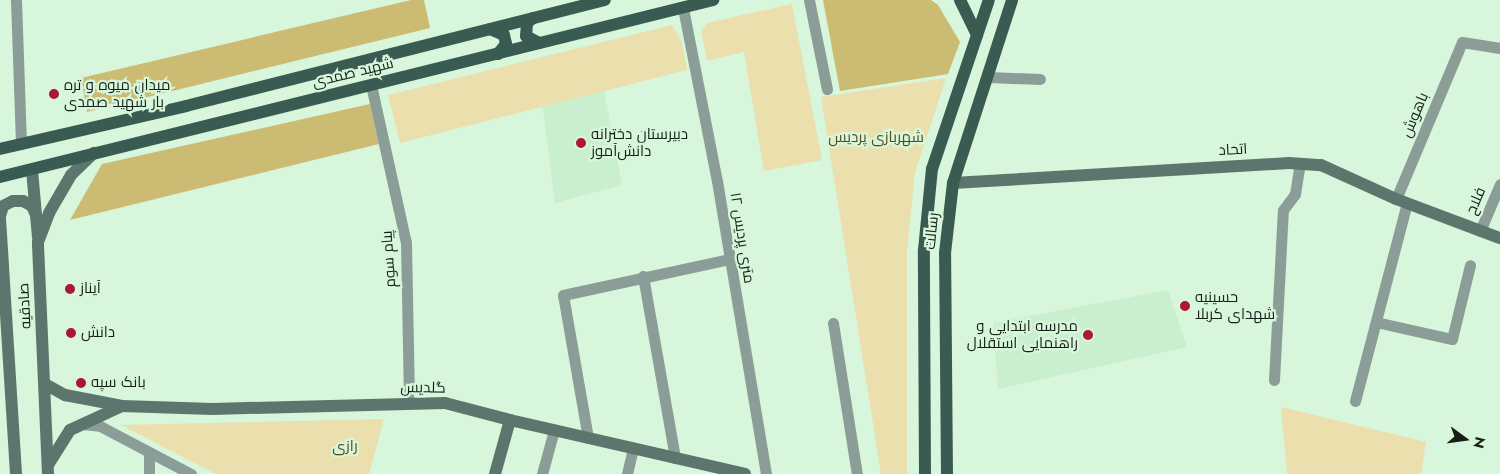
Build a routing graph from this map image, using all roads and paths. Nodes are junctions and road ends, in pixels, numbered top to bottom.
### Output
1 (16, 0) edge
2 (605, 0) edge
3 (713, 0) edge
4 (809, 0) edge
5 (960, 0) edge
6 (989, 0) edge
7 (1012, 0) edge
8 (683, 8) junction
9 (533, 18) junction
10 (489, 29) junction
11 (977, 35) junction
12 (539, 43) junction
13 (1500, 48) edge
14 (498, 54) junction
15 (988, 77) junction
16 (1040, 78) dead end
17 (370, 85) junction
18 (827, 89) dead end
19 (21, 144) junction
20 (0, 149) edge
21 (94, 153) junction
22 (1300, 164) junction
23 (32, 170) junction
24 (0, 177) edge
25 (954, 183) junction
26 (1500, 184) edge
27 (1401, 200) junction
28 (37, 217) junction
29 (0, 218) edge
30 (1480, 230) junction
31 (1500, 238) edge
32 (38, 242) junction
33 (730, 259) junction
34 (2, 262) edge
35 (1470, 265) dead end
36 (643, 276) junction
37 (1376, 322) junction
38 (832, 323) dead end
39 (1274, 380) dead end
40 (46, 384) junction
41 (1355, 401) dead end
42 (408, 404) junction
43 (122, 406) junction
44 (510, 420) junction
45 (82, 424) junction
46 (554, 430) junction
47 (588, 438) junction
48 (633, 448) junction
49 (149, 452) junction
50 (675, 458) junction
51 (48, 469) edge
52 (712, 470) edge
53 (16, 474) edge
54 (149, 474) edge
55 (191, 474) edge
56 (495, 474) edge
57 (542, 474) edge
58 (627, 474) edge
59 (745, 474) edge
60 (766, 474) edge
61 (857, 474) edge
62 (925, 474) edge
63 (947, 474) edge

1 - 19 street
2 - 9 main road, شهید صمدی
3 - 8 main road, شهید صمدی
4 - 18 street
5 - 11 main road
6 - 11 main road, رسالت
7 - 15 main road, رسالت
8 - 12 main road, شهید صمدی
8 - 33 street, ۱۲ متری پردیس
9 - 10 main road, شهید صمدی
9 - 12 main road
10 - 14 main road
10 - 19 main road, شهید صمدی
11 - 62 main road, رسالت
12 - 14 main road, شهید صمدی
13 - 27 street, باهوش
14 - 17 main road, شهید صمدی
15 - 16 street
15 - 25 main road, رسالت
17 - 21 main road, شهید صمدی
17 - 42 street, پیام سوم
19 - 20 main road, شهید صمدی
21 - 23 main road, شهید صمدی
21 - 32 main road, صادقیه
22 - 25 main road, اتحاد
22 - 27 main road, اتحاد
22 - 39 street
23 - 24 main road, شهید صمدی
23 - 28 main road
25 - 63 main road, رسالت
26 - 30 street, فلاح
27 - 30 main road, اتحاد
27 - 37 street, باهوش
28 - 29 main road
28 - 32 main road
29 - 34 main road, صادقیه
30 - 31 main road, اتحاد
32 - 40 main road, صادقیه
33 - 36 street
33 - 60 street, ۱۲ متری پردیس
34 - 53 main road, صادقیه
35 - 37 street
36 - 47 street
36 - 50 street
37 - 41 street, باهوش
38 - 61 street
40 - 43 main road, گلدیس
40 - 51 main road, صادقیه
42 - 43 main road, گلدیس
42 - 44 main road, گلدیس
43 - 45 main road
44 - 46 main road, گلدیس
44 - 56 main road
45 - 49 street
45 - 51 main road
46 - 47 main road, گلدیس
46 - 57 street
47 - 48 main road, گلدیس
48 - 50 main road, گلدیس
48 - 58 street
49 - 54 street
49 - 55 street
50 - 52 main road, گلدیس
52 - 59 main road, گلدیس

